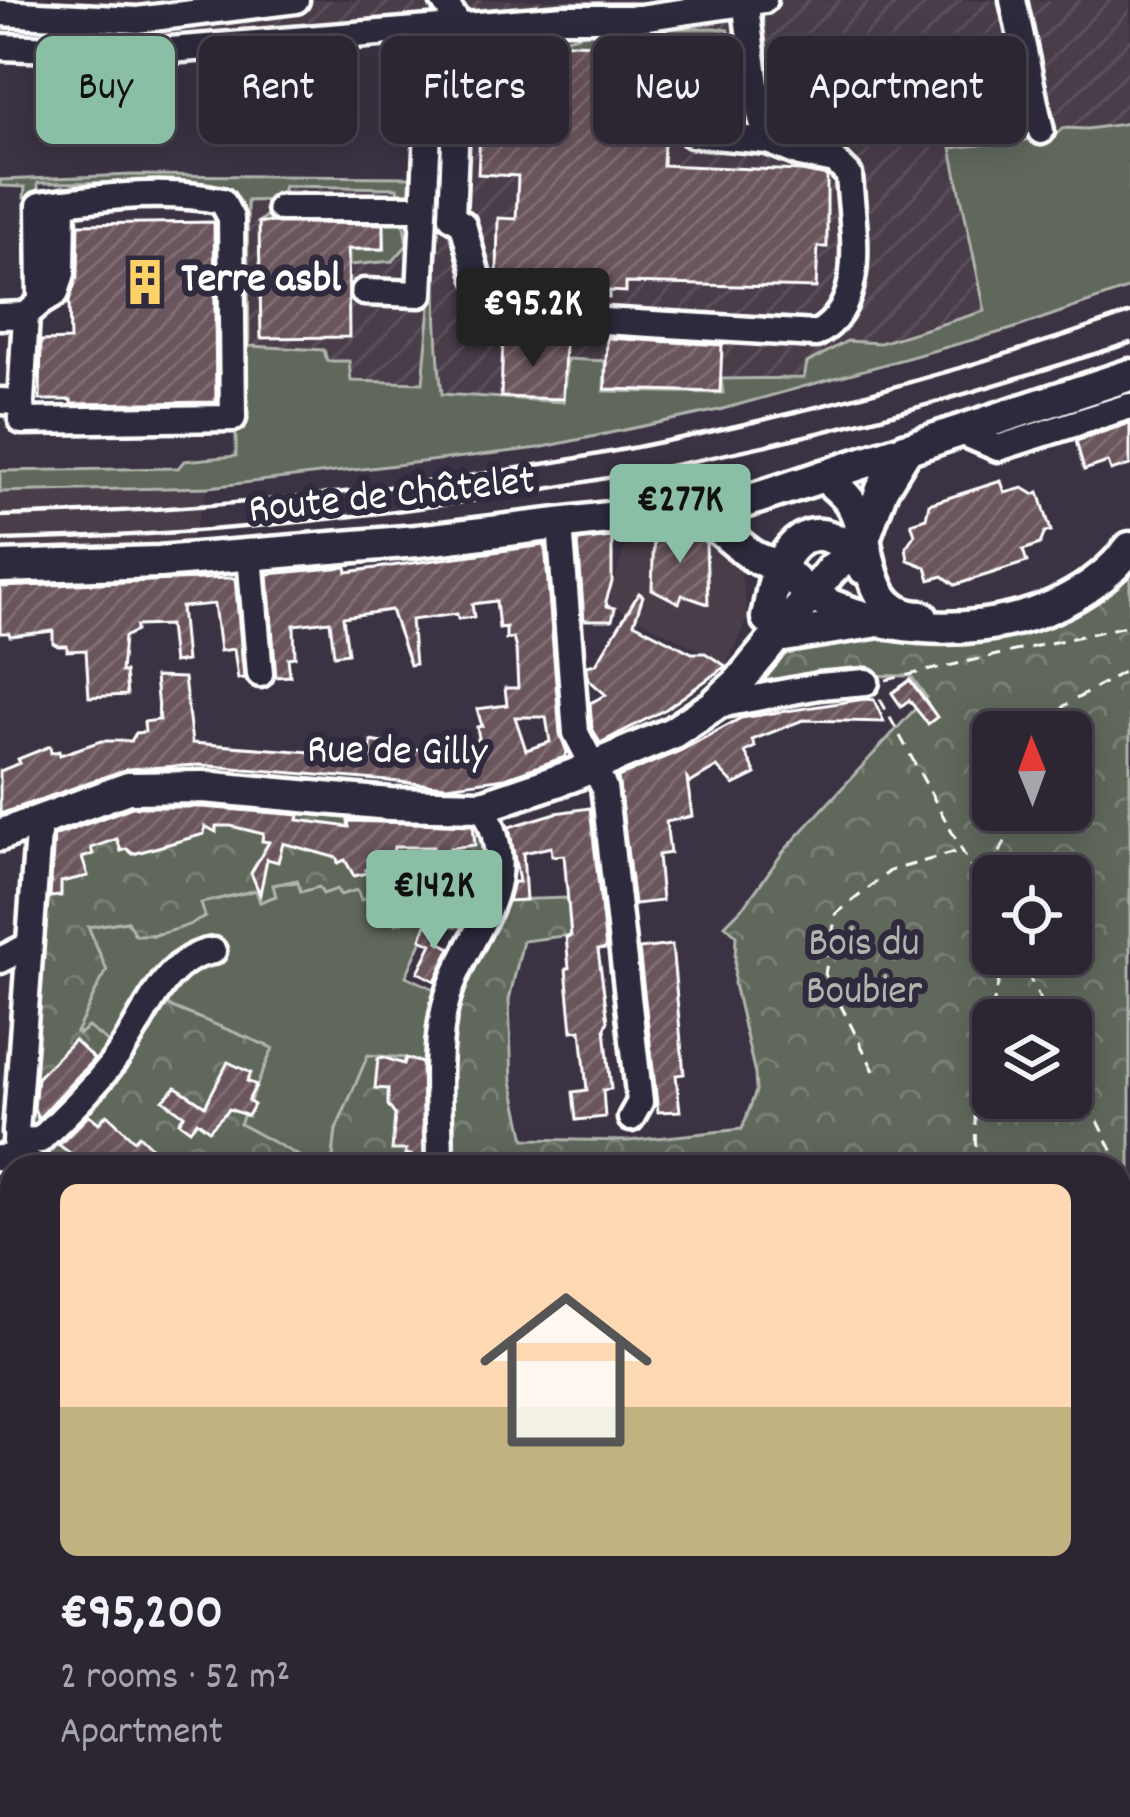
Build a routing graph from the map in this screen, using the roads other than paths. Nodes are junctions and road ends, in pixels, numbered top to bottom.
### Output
1 (296, 0) edge
2 (443, 0) edge
3 (666, 0) edge
4 (1013, 0) edge
5 (752, 1) edge
6 (0, 13) edge
7 (564, 18) junction
8 (460, 26) junction
9 (433, 28) junction
10 (0, 47) edge
11 (1041, 131) dead end
12 (743, 139) edge
13 (767, 141) joint
14 (775, 144) edge
15 (280, 208) dead end
16 (422, 208) junction
17 (364, 292) dead end
18 (33, 308) junction
19 (0, 316) edge
20 (1130, 375) edge
21 (10, 402) edge
22 (1130, 406) edge
23 (956, 430) junction
24 (907, 448) junction
25 (824, 476) junction
26 (764, 497) junction
27 (696, 508) junction
28 (560, 524) junction
29 (859, 546) junction
30 (1130, 548) edge
31 (250, 555) junction
32 (767, 562) junction
33 (0, 566) edge
34 (812, 596) junction
35 (1006, 620) junction
36 (878, 621) junction
37 (768, 637) junction
38 (260, 674) dead end
39 (866, 682) dead end
40 (712, 706) junction
41 (592, 767) junction
42 (483, 806) junction
43 (39, 820) junction
44 (0, 835) edge
45 (28, 946) junction
46 (213, 951) dead end
47 (0, 960) edge
48 (631, 1118) dead end
49 (18, 1155) edge
50 (19, 1155) edge
51 (440, 1155) edge

1 - 6 street
2 - 8 street
3 - 7 street
4 - 11 street
5 - 7 street
5 - 13 street
7 - 8 street
8 - 9 street
8 - 14 street
9 - 10 street
9 - 16 street
12 - 13 street
15 - 16 street
16 - 17 street
18 - 19 street
18 - 21 street
18 - 21 street
20 - 23 main road, Route de Châtelet
22 - 23 street
23 - 24 main road, Route de Châtelet
24 - 25 main road, Route de Châtelet
24 - 29 main road
25 - 26 main road, Route de Châtelet
25 - 29 main road
26 - 27 main road, Route de Châtelet
26 - 32 main road
27 - 28 main road, Route de Châtelet
27 - 32 main road
28 - 31 main road, Route de Châtelet
28 - 41 street
29 - 32 main road
29 - 34 main road, Rue de Gilly
29 - 35 main road
30 - 35 main road
31 - 33 main road, Route de Châtelet
31 - 38 street
32 - 34 main road
32 - 37 main road
34 - 36 main road
34 - 37 main road, Rue de Gilly
35 - 36 main road
36 - 37 main road
37 - 40 main road, Rue de Gilly
39 - 40 street
40 - 41 main road, Rue de Gilly
41 - 42 main road, Rue de Gilly
41 - 48 street
42 - 43 main road, Rue de Gilly
42 - 51 street
43 - 44 main road, Rue de Gilly
43 - 45 street
45 - 47 street
45 - 49 street
46 - 50 street

